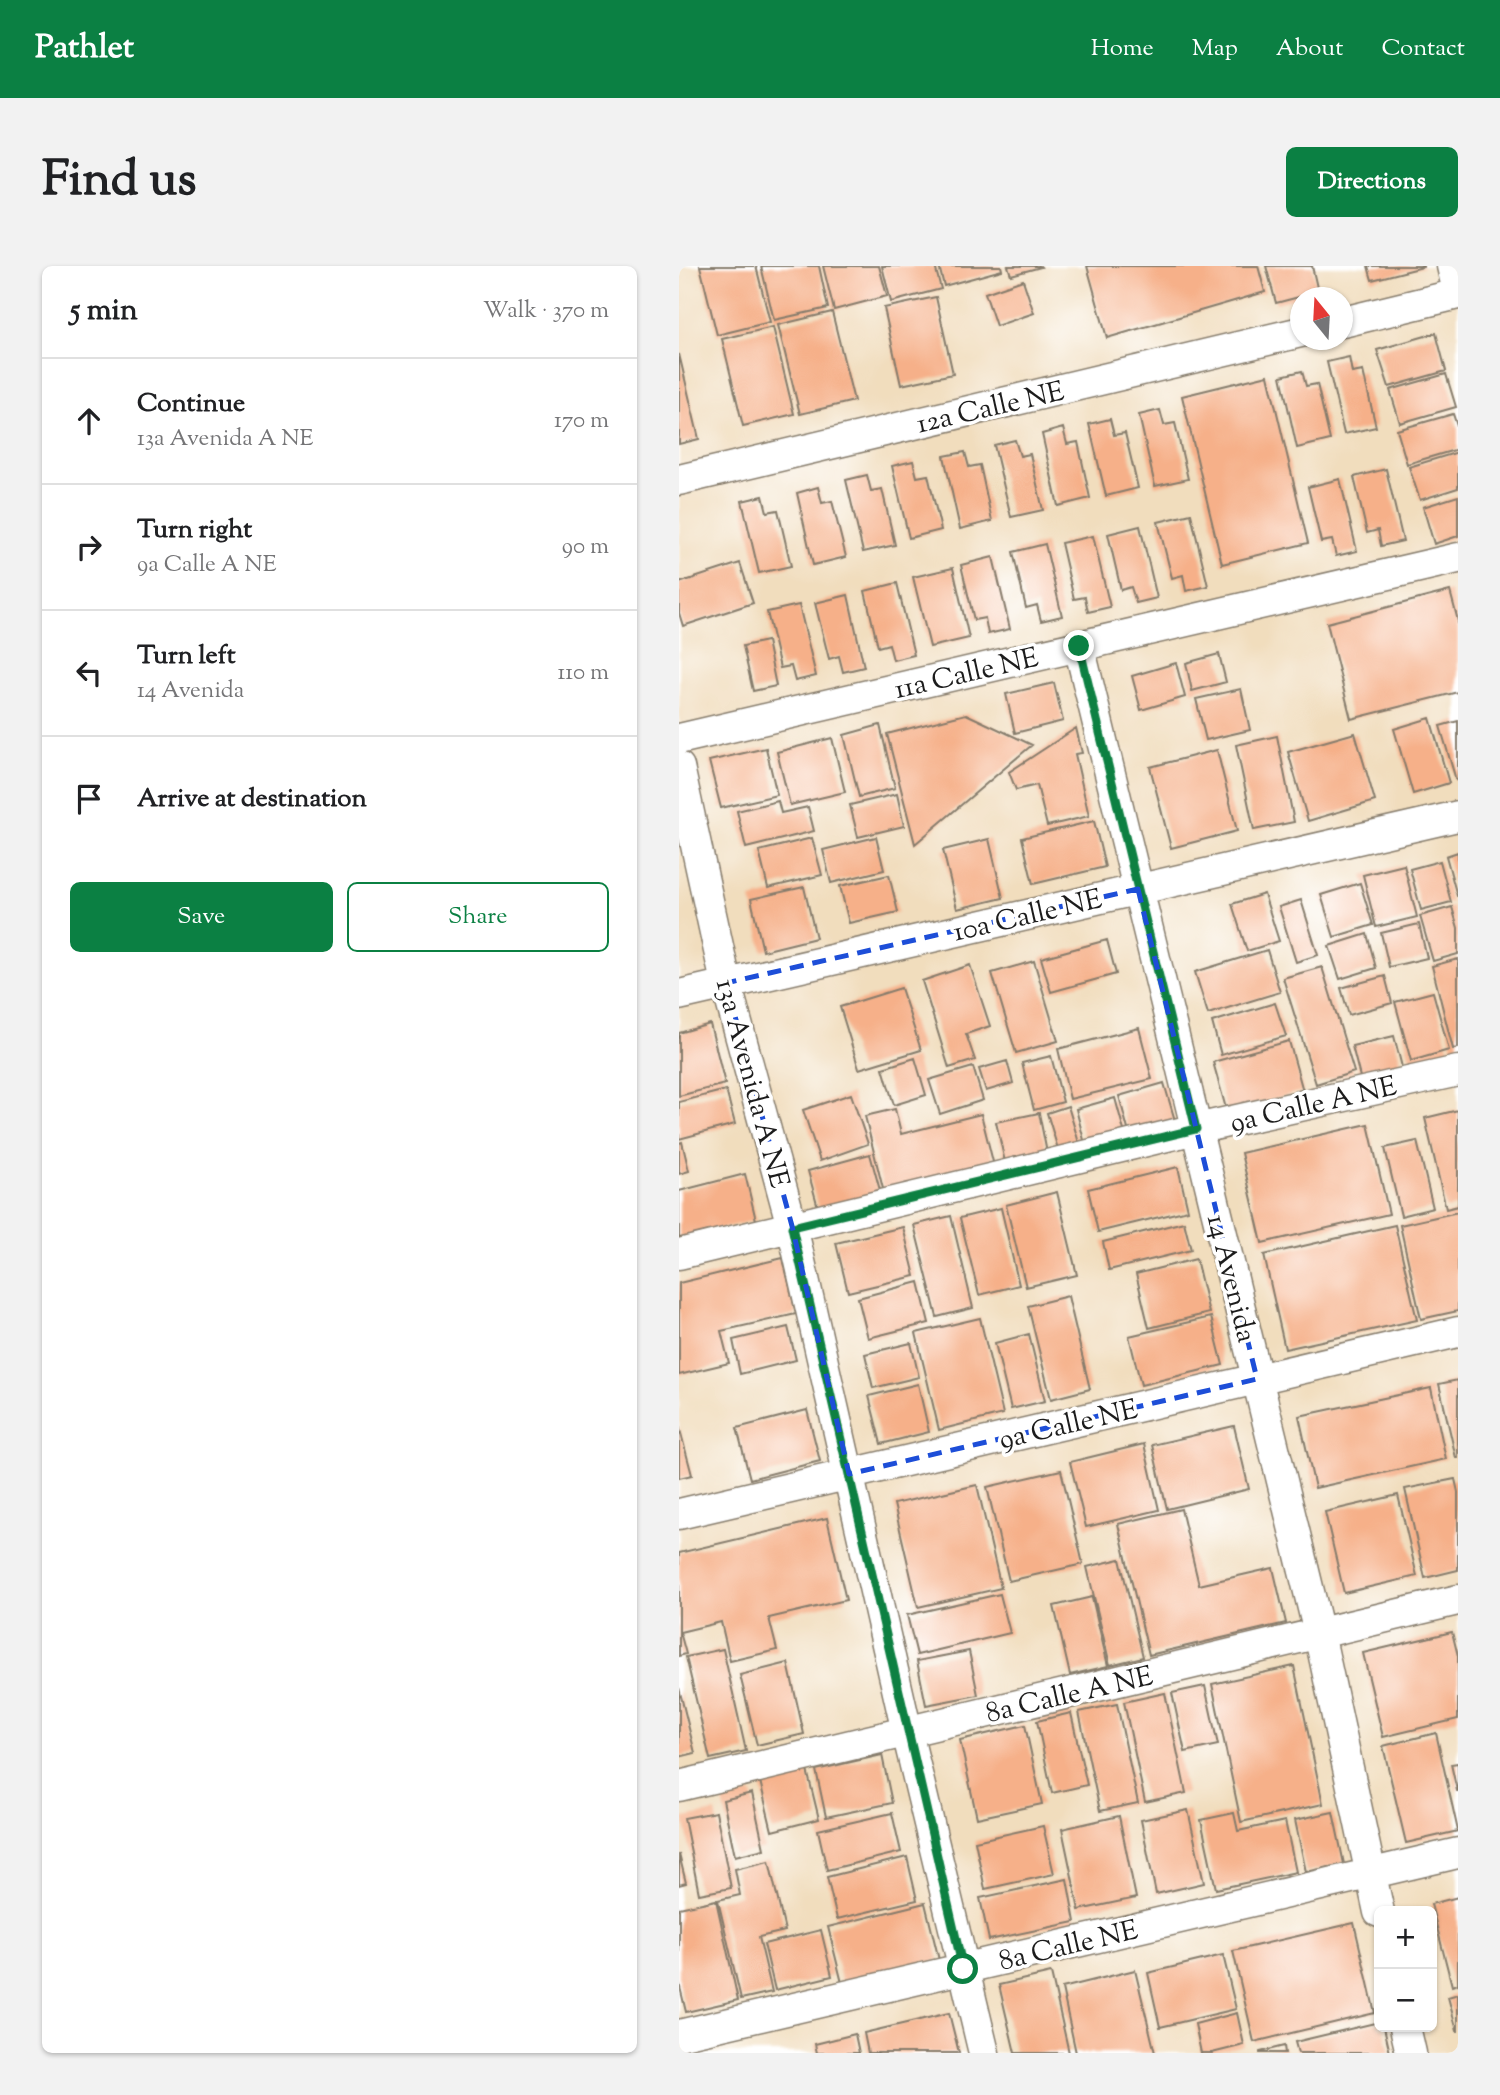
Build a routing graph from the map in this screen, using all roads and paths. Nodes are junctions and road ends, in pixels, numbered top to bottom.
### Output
1 (1451, 266) edge
2 (1458, 293) edge
3 (1353, 319) edge
4 (1290, 334) edge
5 (679, 480) edge
6 (1458, 558) edge
7 (1079, 646) junction
8 (679, 738) edge
9 (679, 766) edge
10 (1458, 816) edge
11 (1138, 889) junction
12 (726, 983) junction
13 (679, 995) edge
14 (1458, 1071) edge
15 (1196, 1129) junction
16 (792, 1227) junction
17 (679, 1254) edge
18 (1458, 1332) edge
19 (1257, 1379) junction
20 (849, 1474) junction
21 (679, 1514) edge
22 (1458, 1600) edge
23 (1319, 1633) junction
24 (907, 1732) junction
25 (679, 1786) edge
26 (1458, 1853) edge
27 (1371, 1874) junction
28 (1378, 1906) edge
29 (963, 1969) junction
30 (1406, 2032) edge
31 (679, 2035) edge
32 (984, 2053) edge
33 (1411, 2053) edge

1 - 2 street
2 - 3 street
4 - 5 street, 12a Calle NE
6 - 7 street, 11a Calle NE
7 - 8 street, 11a Calle NE
7 - 11 street, 14 Avenida
9 - 12 street, 13a Avenida A NE
10 - 11 street, 10a Calle NE
11 - 12 street, 10a Calle NE
11 - 15 street, 14 Avenida
12 - 13 street, 10a Calle NE
12 - 16 street, 13a Avenida A NE
14 - 15 street, 9a Calle A NE
15 - 16 street, 9a Calle A NE
15 - 19 street, 14 Avenida
16 - 17 street, 9a Calle A NE
16 - 20 street, 13a Avenida A NE
18 - 19 street, 9a Calle NE
19 - 20 street, 9a Calle NE
19 - 23 street, 14 Avenida
20 - 21 street, 9a Calle NE
20 - 24 street, 13a Avenida A NE
22 - 23 street, 8a Calle A NE
23 - 24 street, 8a Calle A NE
23 - 27 street, 14 Avenida
24 - 25 street, 8a Calle A NE
24 - 29 street, 13a Avenida A NE
26 - 27 street, 8a Calle NE
27 - 28 street, 14 Avenida
27 - 29 street, 8a Calle NE
29 - 31 street, 8a Calle NE
29 - 32 street, 13a Avenida A NE
30 - 33 street

